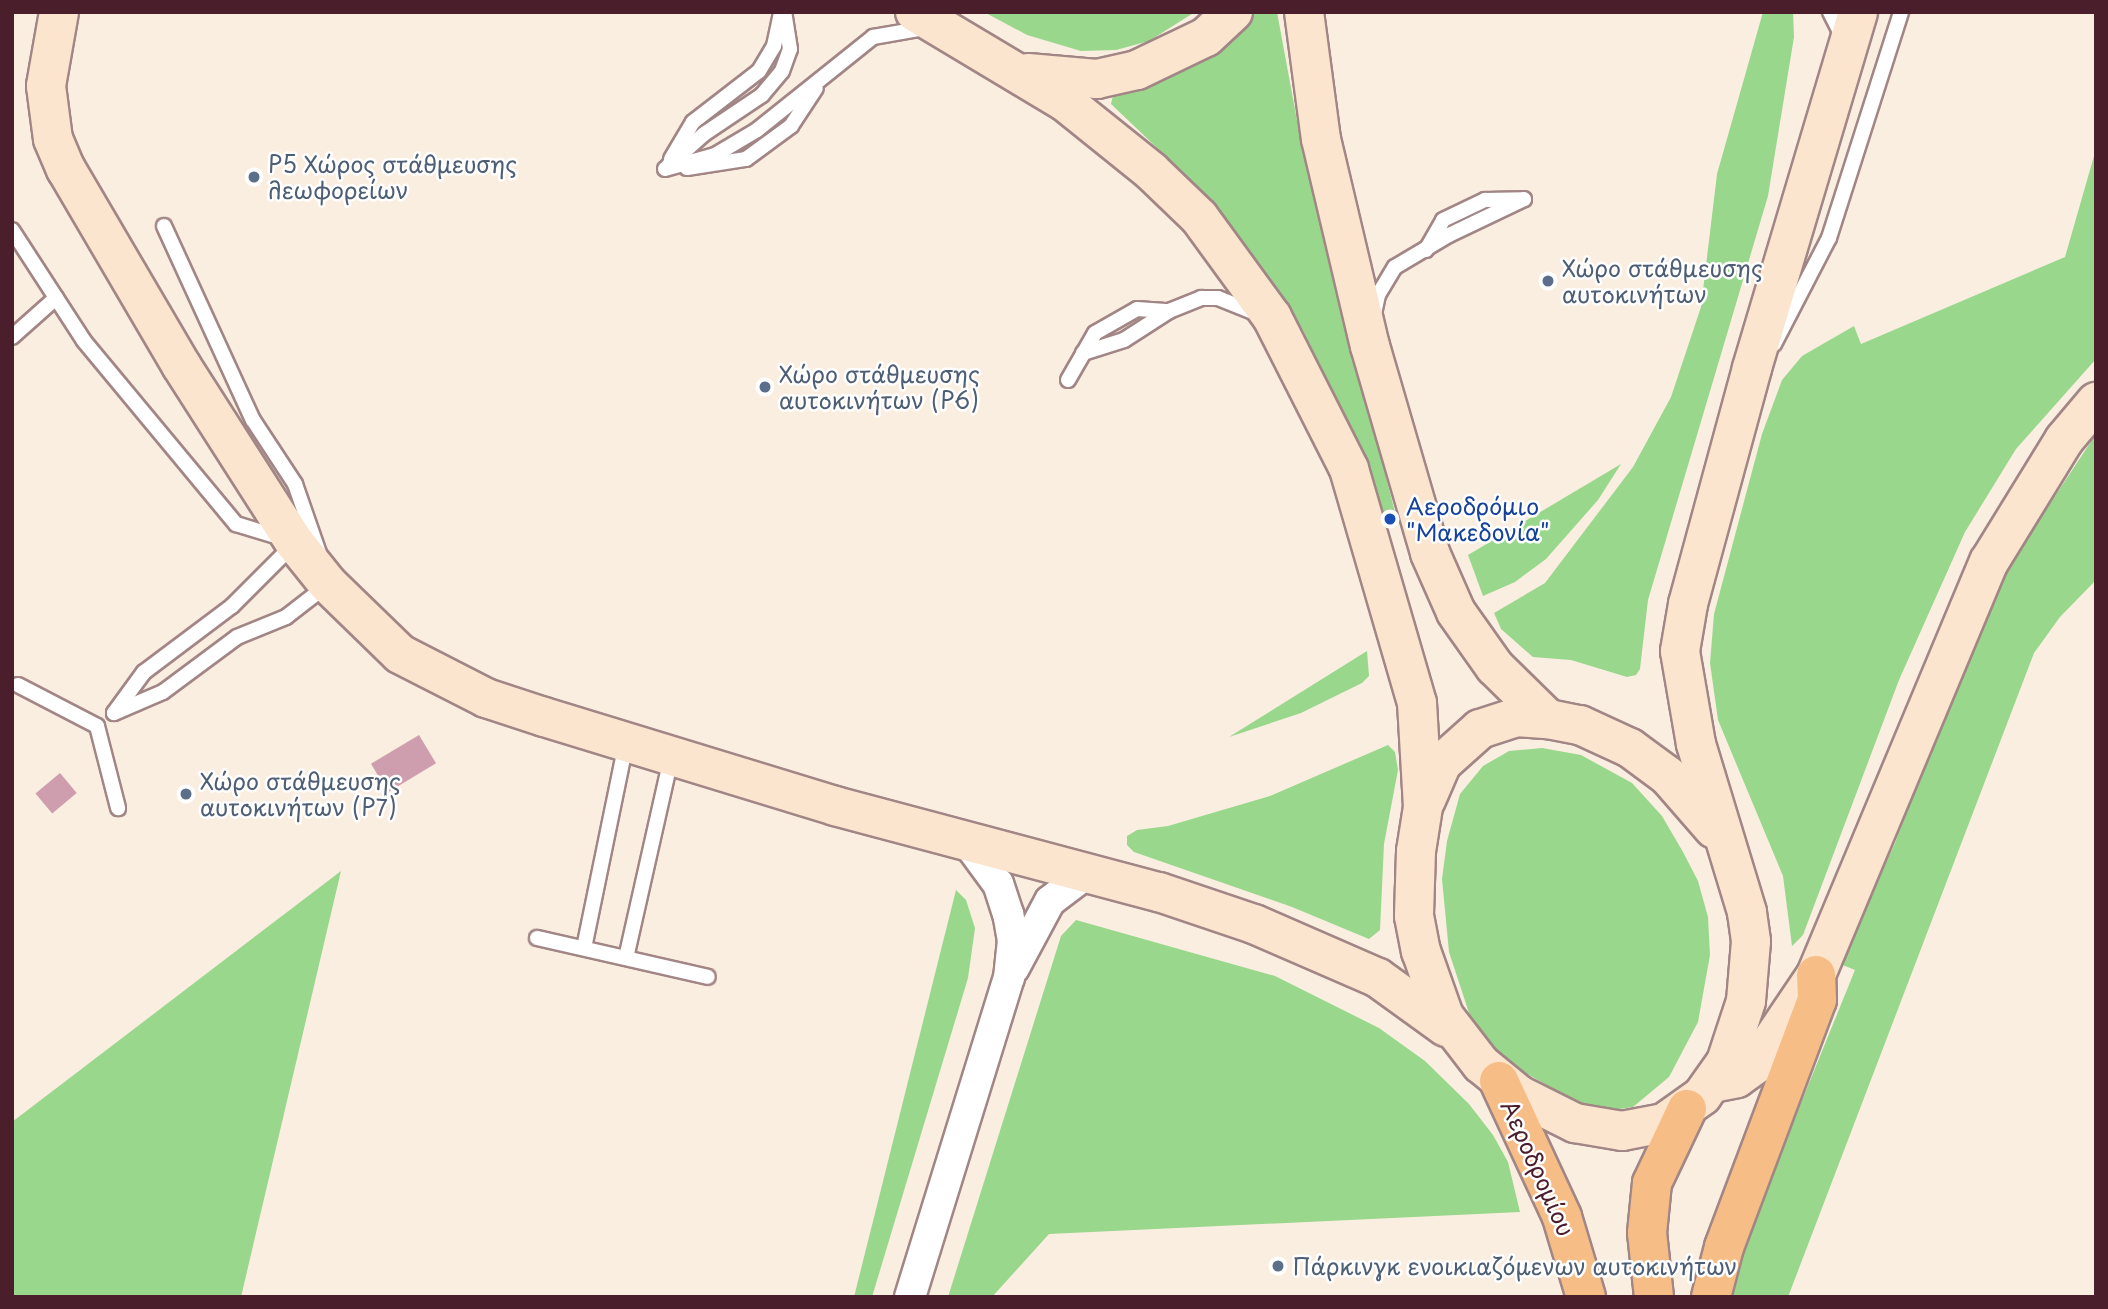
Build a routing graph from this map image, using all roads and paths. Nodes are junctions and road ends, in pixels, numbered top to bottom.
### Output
1 (59, 12) edge
2 (782, 12) edge
3 (1233, 12) edge
4 (1304, 12) edge
5 (1830, 12) edge
6 (1900, 12) edge
7 (926, 19) edge
8 (1853, 29) edge
9 (1016, 70) junction
10 (665, 169) junction
11 (1524, 199) dead end
12 (164, 226) dead end
13 (12, 230) edge
14 (56, 298) junction
15 (1169, 311) junction
16 (1272, 317) junction
17 (12, 337) edge
18 (1370, 346) junction
19 (1083, 354) junction
20 (1752, 368) junction
21 (1068, 380) dead end
22 (2096, 402) edge
23 (295, 543) junction
24 (328, 584) junction
25 (18, 685) dead end
26 (114, 713) junction
27 (1548, 719) junction
28 (97, 726) junction
29 (627, 742) junction
30 (673, 754) junction
31 (1423, 807) junction
32 (118, 808) dead end
33 (968, 843) junction
34 (1730, 858) junction
35 (1087, 873) junction
36 (537, 938) dead end
37 (584, 948) junction
38 (626, 958) junction
39 (1816, 975) junction
40 (708, 977) dead end
41 (1009, 978) junction
42 (1457, 1035) junction
43 (1499, 1081) junction
44 (1700, 1096) junction
45 (910, 1297) edge
46 (1586, 1297) edge
47 (1654, 1297) edge
48 (1711, 1297) edge

1 - 23 street
2 - 10 lane
2 - 10 lane
3 - 9 street
4 - 18 street
5 - 8 lane
6 - 20 lane
7 - 9 street
7 - 10 lane
8 - 20 street
9 - 16 street
11 - 18 lane
12 - 24 lane
13 - 14 lane
14 - 17 lane
14 - 23 lane
15 - 16 lane
15 - 19 lane
15 - 19 lane
16 - 31 street
18 - 27 street
19 - 21 lane
20 - 34 street
22 - 39 street
23 - 24 street
23 - 26 lane
24 - 26 lane
24 - 29 street
25 - 28 lane
26 - 28 lane
27 - 31 street
27 - 34 street
28 - 32 lane
29 - 30 street
29 - 37 lane
30 - 33 street
30 - 38 lane
31 - 42 street
33 - 35 street
33 - 41 street
34 - 44 street
35 - 41 street
35 - 42 street
36 - 37 lane
37 - 38 lane
38 - 40 lane
39 - 44 street
39 - 48 main road
41 - 45 street
42 - 43 street
43 - 44 street
43 - 46 main road, Αεροδρομίου
44 - 47 main road

